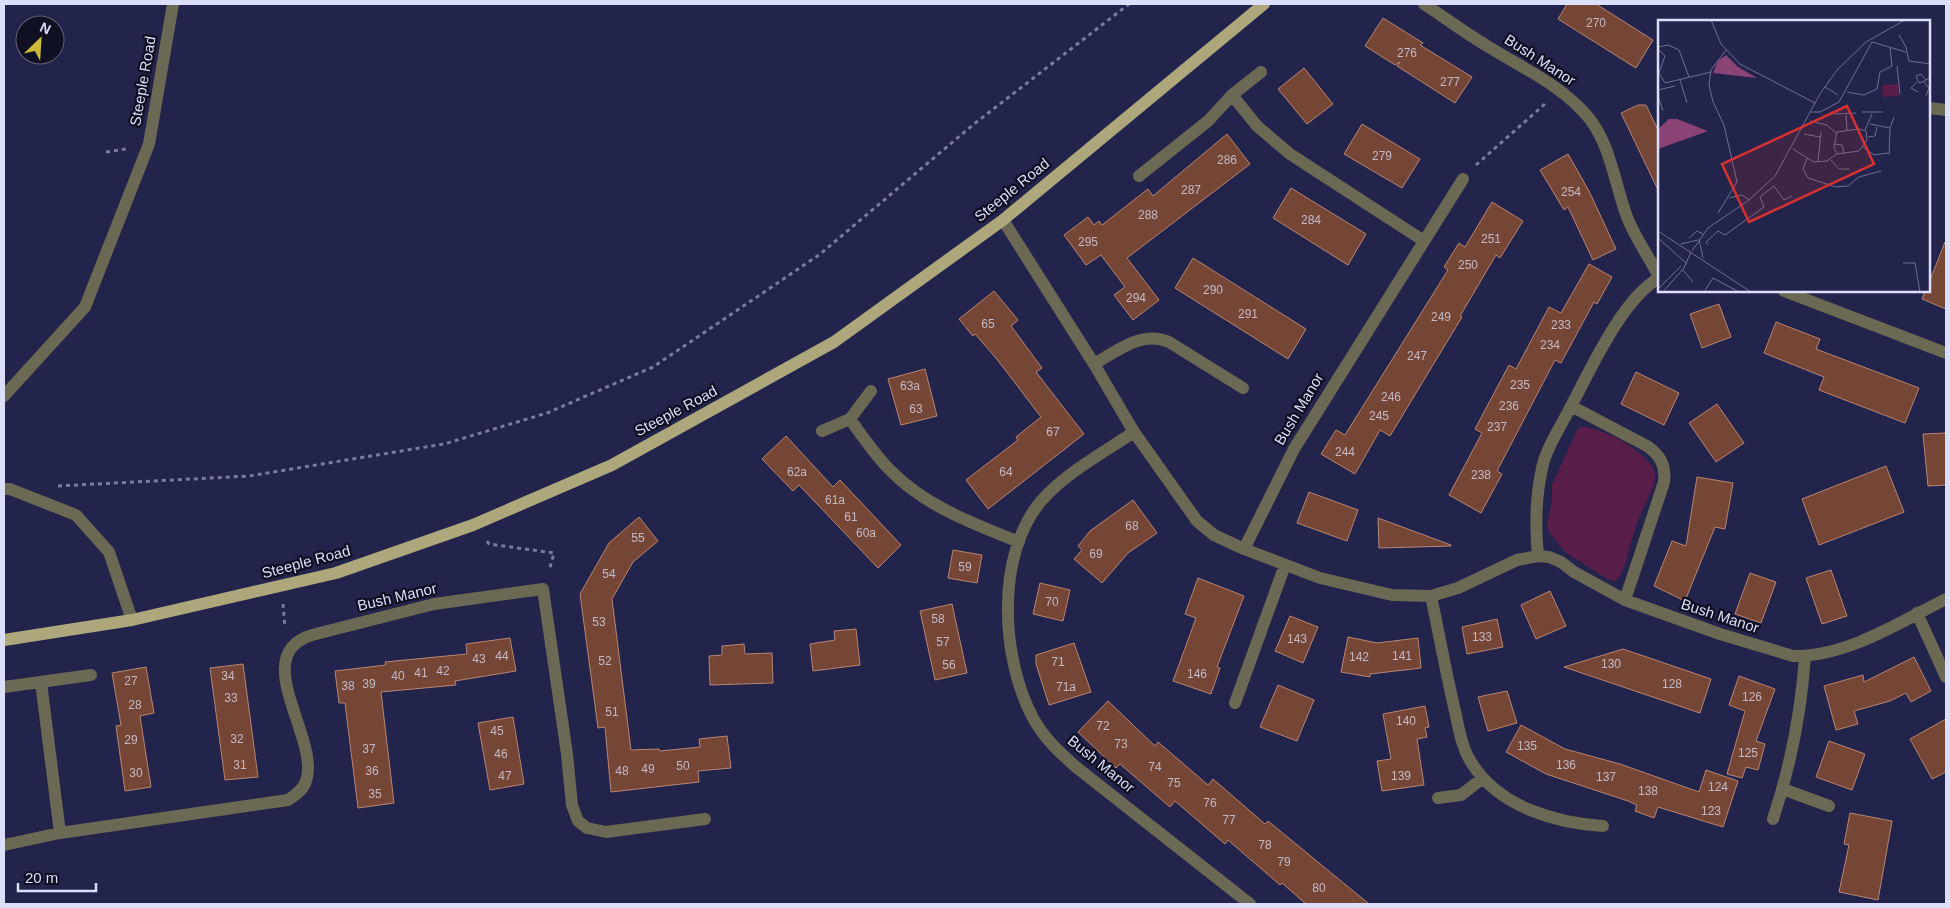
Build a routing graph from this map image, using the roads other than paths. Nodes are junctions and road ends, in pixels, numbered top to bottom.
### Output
1 (173, 4) edge
2 (1264, 4) edge
3 (1424, 4) edge
4 (1261, 72) dead end
5 (1232, 95) junction
6 (1930, 108) edge
7 (1946, 110) edge
8 (1139, 176) dead end
9 (1463, 179) road end
10 (1003, 220) junction
11 (1424, 241) junction
12 (1658, 276) edge
13 (1658, 279) edge
14 (1790, 292) edge
15 (1819, 297) edge
16 (1946, 353) edge
17 (1094, 364) junction
18 (1243, 388) dead end
19 (872, 391) dead end
20 (4, 396) edge
21 (1572, 406) junction
22 (850, 419) junction
23 (822, 431) dead end
24 (1134, 432) junction
25 (4, 489) edge
26 (1019, 542) junction
27 (1244, 549) junction
28 (1538, 556) junction
29 (1285, 565) junction
30 (1431, 596) junction
31 (1946, 599) edge
32 (1626, 600) junction
33 (1917, 614) junction
34 (132, 620) junction
35 (4, 640) edge
36 (1805, 657) junction
37 (91, 675) dead end
38 (1946, 676) edge
39 (41, 682) junction
40 (4, 687) edge
41 (1236, 704) dead end
42 (1483, 778) junction
43 (1783, 789) junction
44 (1438, 798) dead end
45 (1829, 806) dead end
46 (705, 819) dead end
47 (1773, 819) dead end
48 (1603, 826) dead end
49 (60, 833) junction
50 (4, 845) edge
51 (1250, 904) edge

1 - 20 street, Steeple Road
2 - 10 main road, Steeple Road
3 - 12 street, Bush Manor
4 - 5 street
5 - 8 street
5 - 11 street
6 - 7 street
9 - 11 street, Bush Manor
10 - 17 street, Bush Manor
10 - 34 main road, Steeple Road
11 - 27 street, Bush Manor
13 - 21 street, Bush Manor
14 - 15 street
15 - 16 street
17 - 18 street
17 - 24 street, Bush Manor
19 - 22 street
21 - 28 street, Bush Manor
21 - 32 street
22 - 23 street
22 - 26 street
24 - 26 street, Bush Manor
24 - 27 street, Bush Manor
25 - 34 street
26 - 51 street, Bush Manor
27 - 29 street, Bush Manor
28 - 30 street, Bush Manor
28 - 32 street, Bush Manor
29 - 30 street, Bush Manor
29 - 41 street
30 - 42 street
31 - 33 street, Bush Manor
32 - 36 street, Bush Manor
33 - 36 street, Bush Manor
33 - 38 street
34 - 35 main road, Steeple Road
36 - 43 street
37 - 39 street
39 - 40 street
39 - 49 street
42 - 44 street
42 - 48 street
43 - 45 street
43 - 47 street
46 - 49 street, Bush Manor
49 - 50 street

